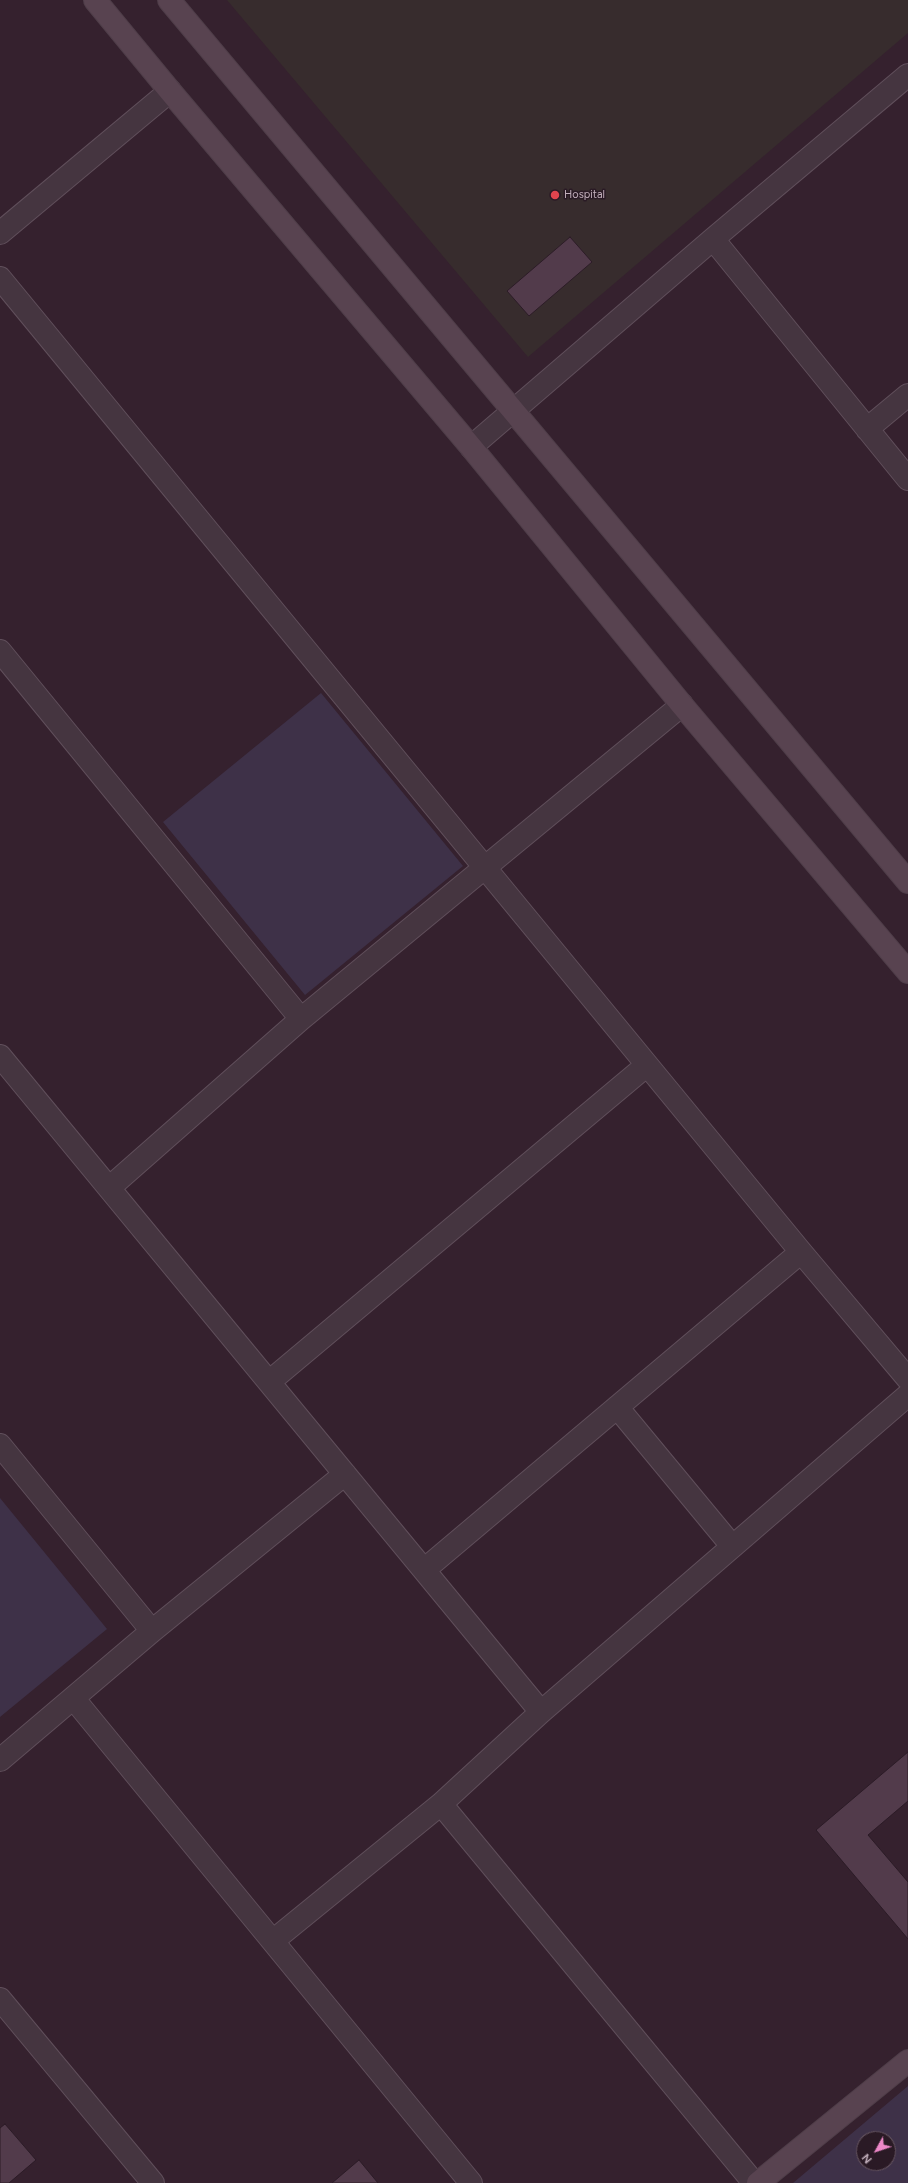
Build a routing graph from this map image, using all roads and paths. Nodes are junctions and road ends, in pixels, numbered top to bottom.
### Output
1 (95, 0) edge
2 (169, 0) edge
3 (908, 75) edge
4 (170, 91) junction
5 (0, 233) edge
6 (712, 239) junction
7 (0, 278) edge
8 (908, 395) edge
9 (512, 412) junction
10 (867, 429) junction
11 (471, 447) junction
12 (908, 479) edge
13 (0, 651) edge
14 (682, 705) junction
15 (484, 867) junction
16 (908, 882) edge
17 (908, 972) edge
18 (301, 1020) junction
19 (0, 1056) edge
20 (647, 1065) junction
21 (109, 1188) junction
22 (801, 1252) junction
23 (908, 1379) edge
24 (269, 1382) junction
25 (908, 1395) edge
26 (617, 1407) junction
27 (0, 1445) edge
28 (345, 1474) junction
29 (732, 1546) junction
30 (424, 1570) junction
31 (152, 1631) junction
32 (74, 1698) junction
33 (541, 1712) junction
34 (0, 1760) edge
35 (441, 1804) junction
36 (274, 1940) junction
37 (0, 1999) edge
38 (908, 2061) edge
39 (153, 2183) edge
40 (471, 2183) edge
41 (754, 2183) edge
42 (758, 2183) edge

1 - 4 main road
2 - 9 main road
3 - 6 street
4 - 5 street
4 - 11 main road
6 - 9 street
6 - 10 street
7 - 15 street
8 - 10 street
9 - 11 street
9 - 16 main road
10 - 12 street
11 - 14 main road
13 - 18 street
14 - 15 street
14 - 17 main road
15 - 18 street
15 - 20 street
18 - 21 street
19 - 21 street
20 - 22 street
20 - 24 street
21 - 24 street
22 - 23 street
22 - 26 street
24 - 28 street
25 - 29 street
26 - 29 street
26 - 30 street
27 - 31 street
28 - 30 street
28 - 31 street
29 - 33 street
30 - 33 street
31 - 32 street
32 - 34 street
32 - 36 street
33 - 35 street
35 - 36 street
35 - 41 street
36 - 40 street
37 - 39 street
38 - 42 main road

